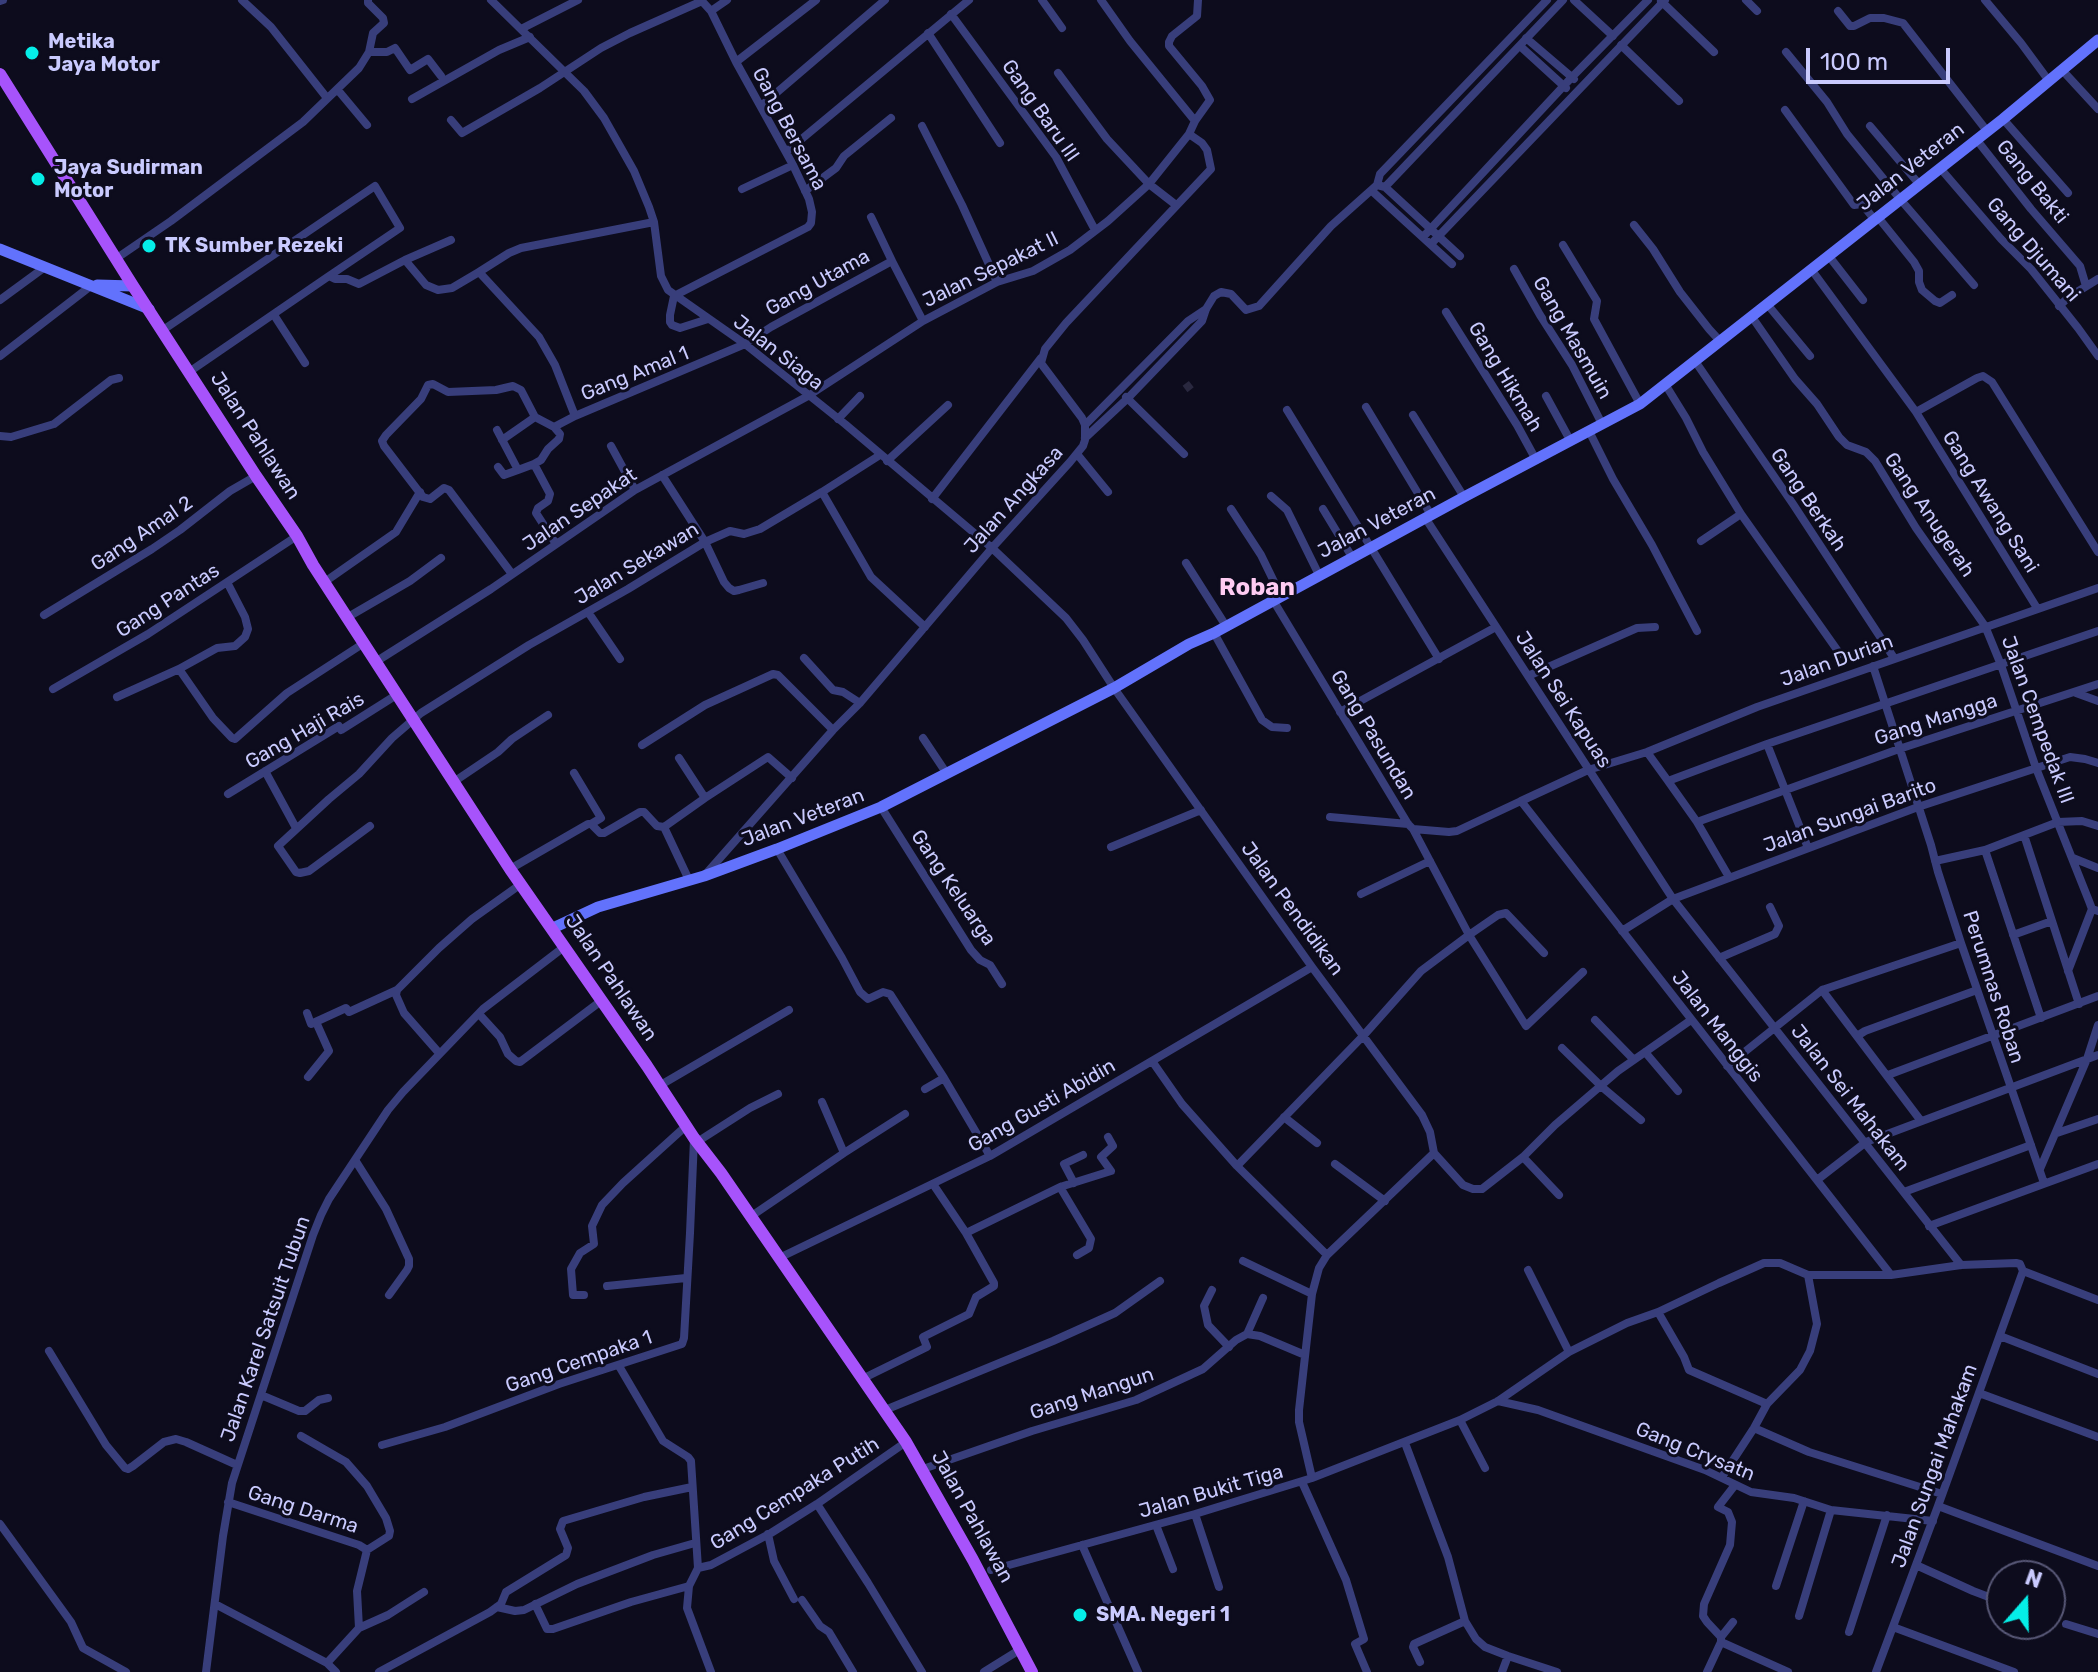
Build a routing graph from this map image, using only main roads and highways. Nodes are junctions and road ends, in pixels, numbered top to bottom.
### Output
1 (0, 74) edge
2 (1032, 1672) edge

1 - 2 main road, Jalan Pahlawan

